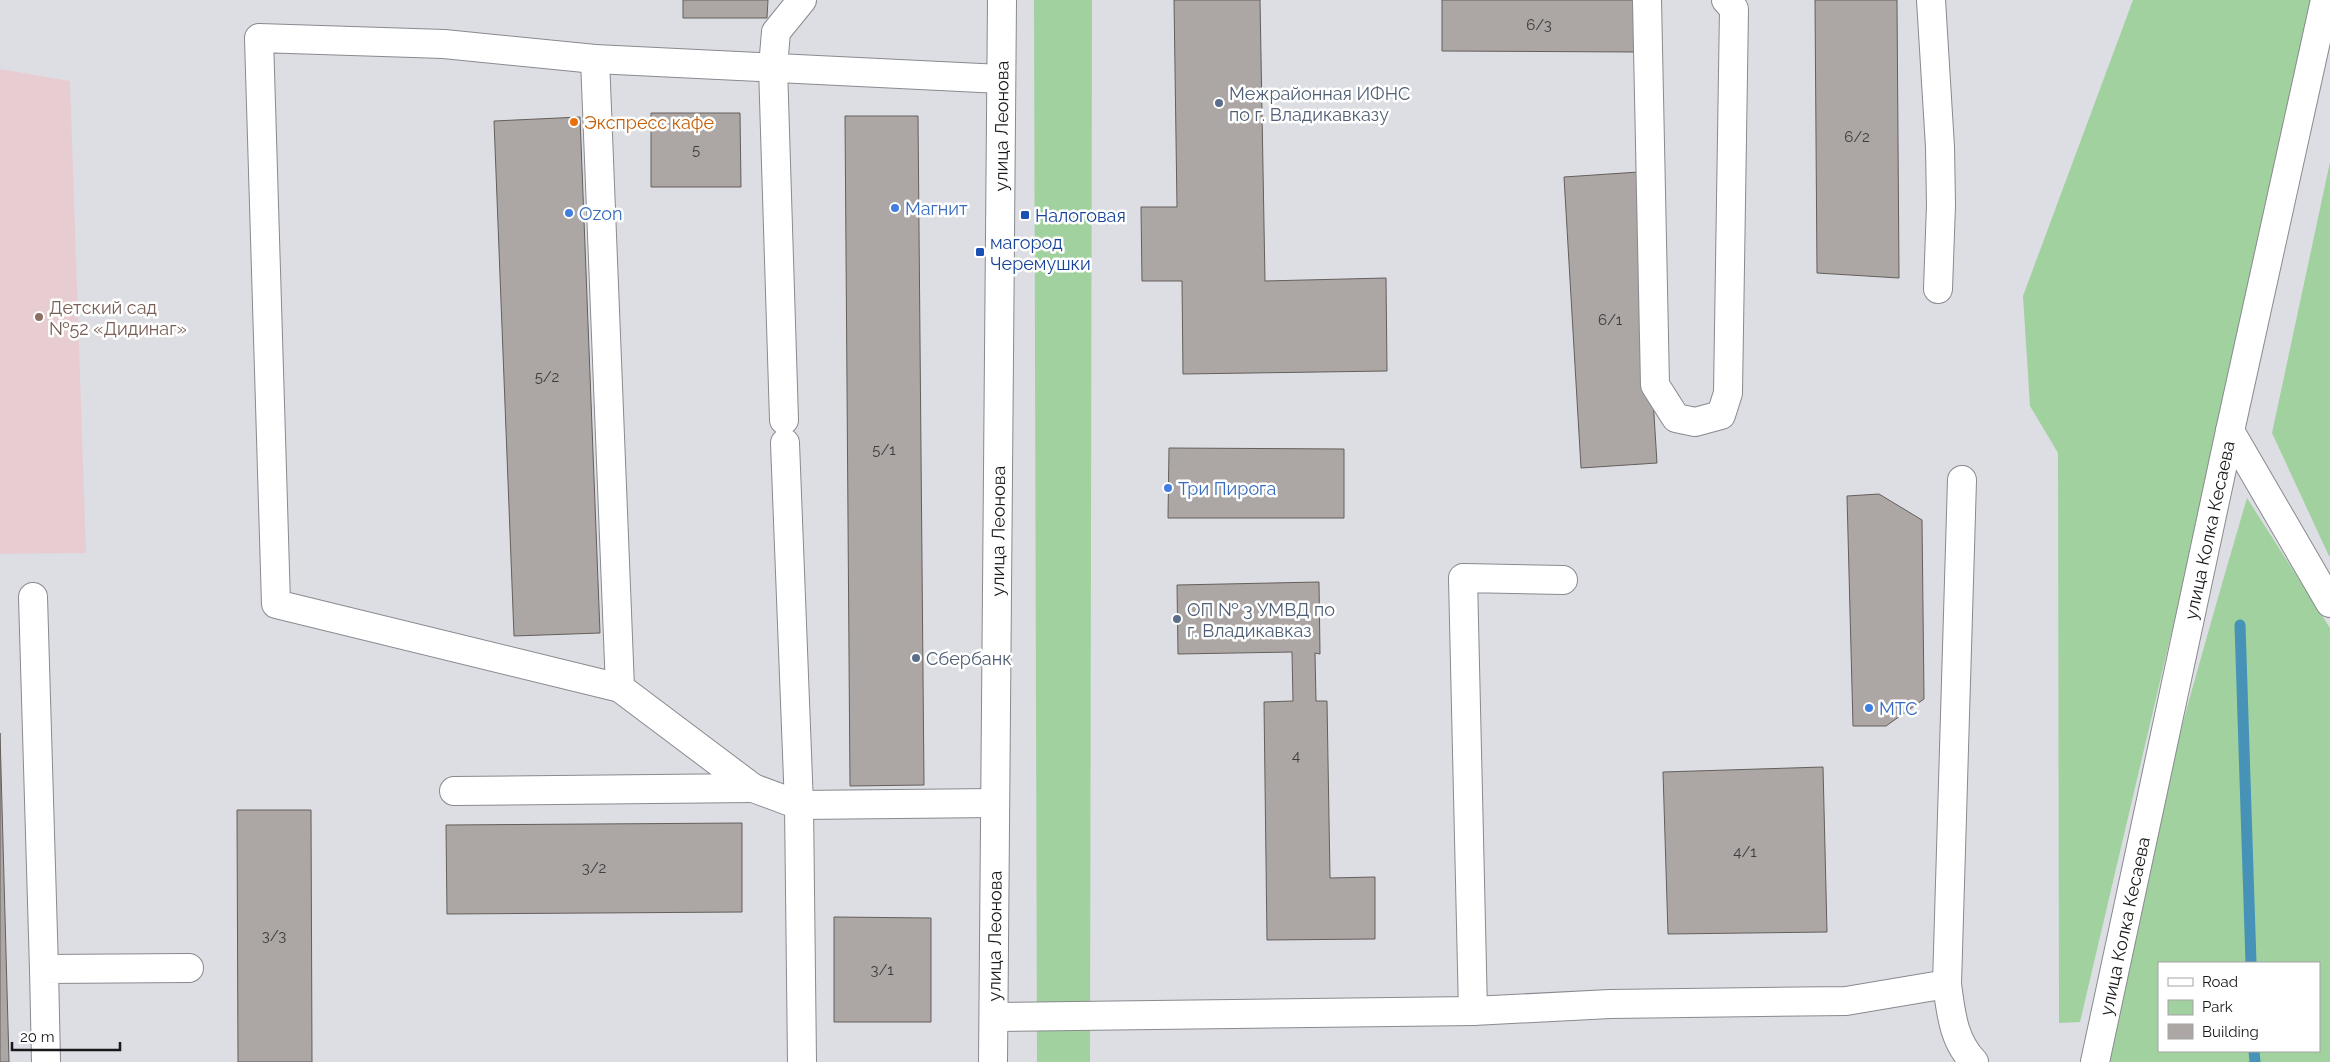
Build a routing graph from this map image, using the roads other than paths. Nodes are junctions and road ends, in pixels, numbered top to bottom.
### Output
1 (802, 0) edge
2 (1002, 0) edge
3 (1647, 0) edge
4 (1726, 0) edge
5 (1931, 0) edge
6 (2325, 0) edge
7 (595, 59) junction
8 (773, 67) junction
9 (1001, 79) junction
10 (1938, 289) dead end
11 (2230, 430) junction
12 (1962, 480) dead end
13 (1563, 580) dead end
14 (33, 597) dead end
15 (2330, 603) edge
16 (620, 688) junction
17 (753, 788) junction
18 (454, 791) dead end
19 (995, 802) junction
20 (799, 805) junction
21 (190, 968) dead end
22 (44, 969) junction
23 (1947, 984) junction
24 (1473, 1011) junction
25 (994, 1017) junction
26 (46, 1062) edge
27 (802, 1062) edge
28 (993, 1062) edge
29 (1974, 1062) edge
30 (2095, 1062) edge

1 - 8 street
2 - 9 street, улица Леонова
3 - 4 street
5 - 10 street
6 - 11 street, улица Колка Кесаева
7 - 8 street
7 - 16 street
7 - 16 street
8 - 9 street
8 - 20 street
9 - 19 street, улица Леонова
11 - 15 street
11 - 30 street, улица Колка Кесаева
12 - 23 street
13 - 24 street
14 - 22 street
16 - 17 street
17 - 18 street
17 - 20 street
19 - 20 street
19 - 25 street, улица Леонова
20 - 27 street
21 - 22 street
22 - 26 street
23 - 24 street
23 - 29 street
24 - 25 street
25 - 28 street, улица Леонова

